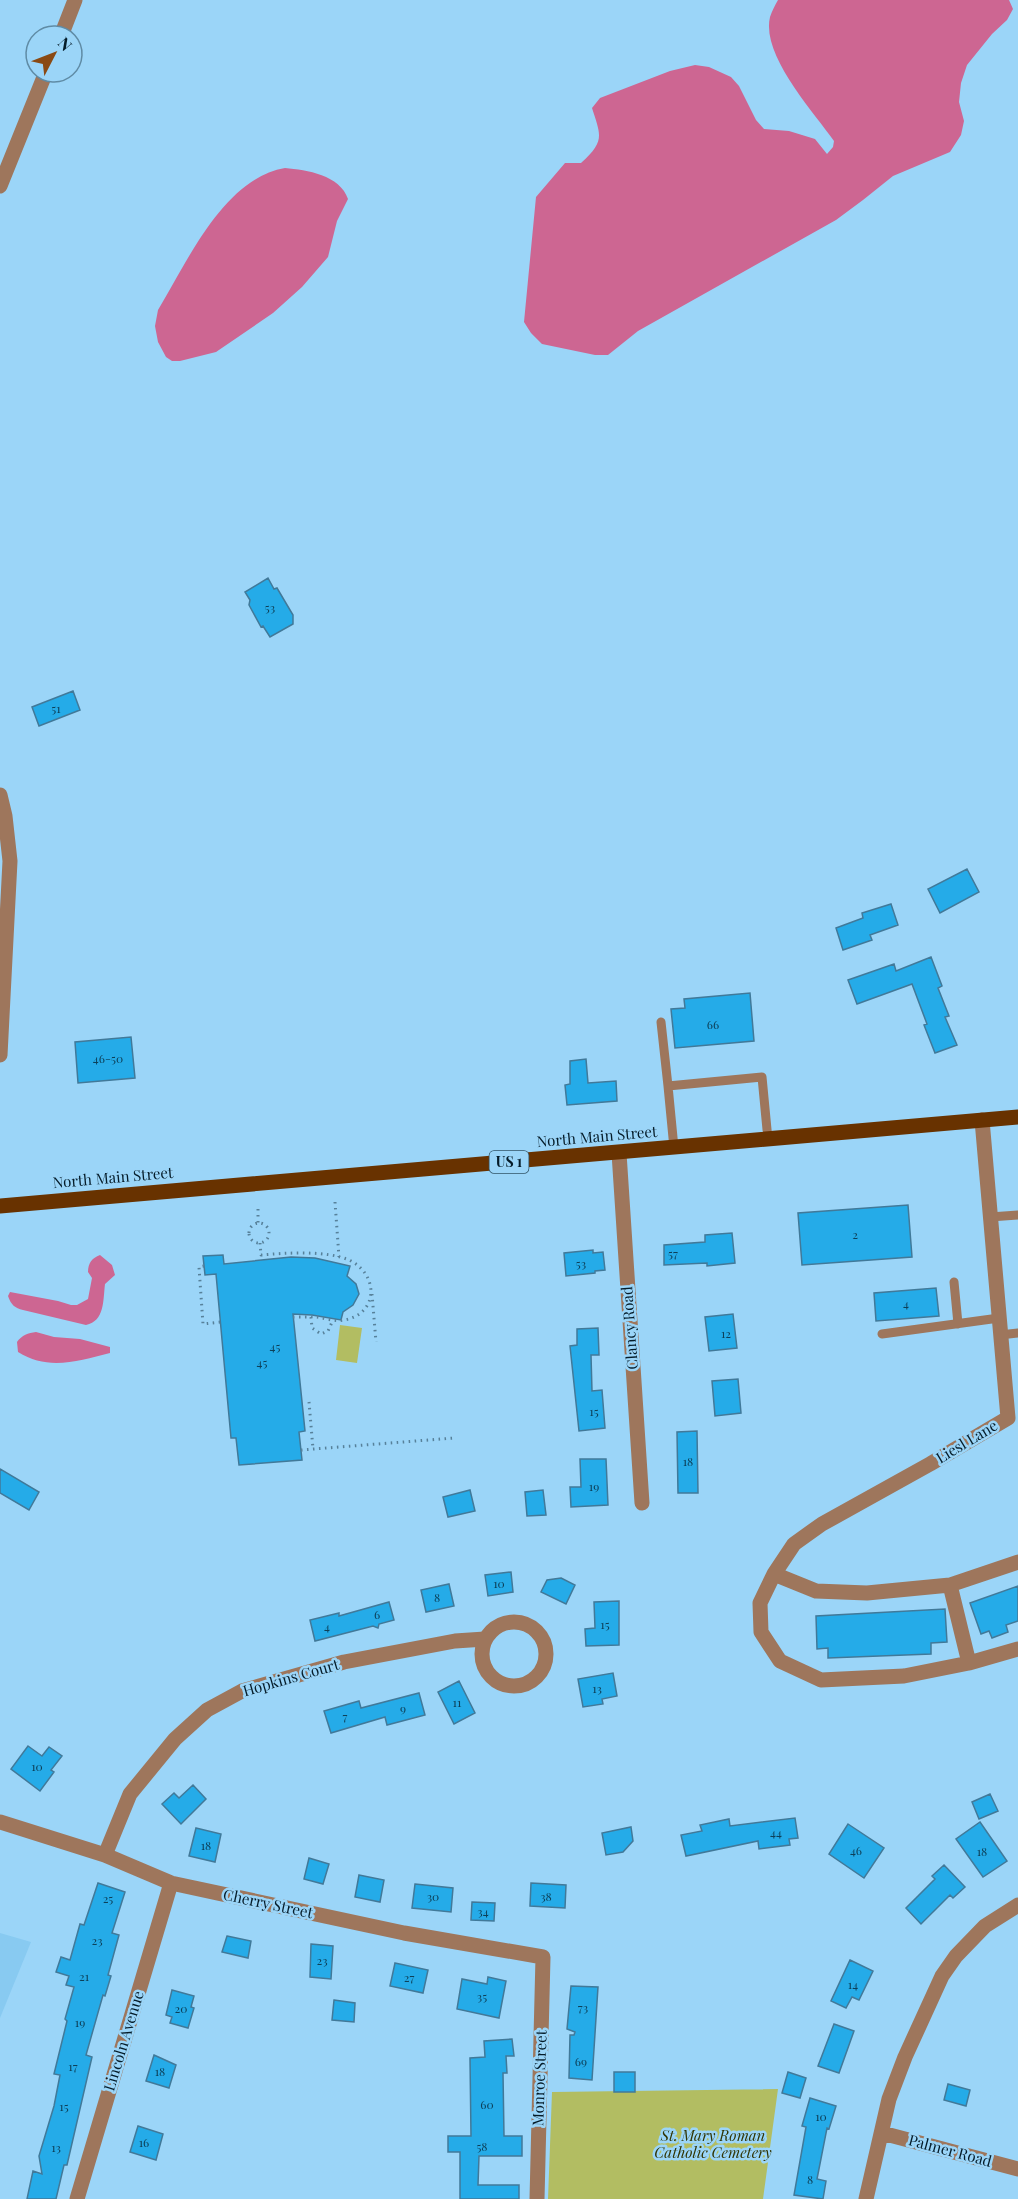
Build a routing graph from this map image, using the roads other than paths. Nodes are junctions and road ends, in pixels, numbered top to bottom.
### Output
1 (75, 0) edge
2 (66, 24) edge
3 (41, 84) edge
4 (0, 186) edge
5 (0, 795) edge
6 (660, 1022) dead end
7 (0, 1055) edge
8 (668, 1086) junction
9 (1018, 1118) edge
10 (982, 1120) junction
11 (768, 1140) junction
12 (674, 1148) junction
13 (619, 1153) junction
14 (0, 1206) edge
15 (1018, 1215) edge
16 (990, 1217) junction
17 (954, 1282) dead end
18 (999, 1318) junction
19 (958, 1324) junction
20 (1018, 1333) edge
21 (882, 1334) dead end
22 (1000, 1335) junction
23 (642, 1503) dead end
24 (1018, 1562) edge
25 (774, 1574) junction
26 (950, 1585) junction
27 (485, 1640) junction
28 (1018, 1649) edge
29 (969, 1664) junction
30 (0, 1822) edge
31 (105, 1855) junction
32 (171, 1883) junction
33 (1018, 1905) edge
34 (543, 1957) joint
35 (882, 2133) junction
36 (1018, 2169) edge
37 (77, 2199) edge
38 (537, 2199) edge
39 (866, 2199) edge

1 - 2 street
3 - 4 street
5 - 7 street
6 - 8 lane
8 - 11 lane
8 - 12 lane
9 - 10 main road, North Main Street / US 1
10 - 11 main road, North Main Street / US 1
10 - 16 street, Liesl Lane
11 - 12 main road, North Main Street / US 1
12 - 13 main road, North Main Street / US 1
13 - 14 main road, North Main Street / US 1
13 - 23 street, Clancy Road
15 - 16 lane
16 - 18 street, Liesl Lane
17 - 19 lane
18 - 19 lane
18 - 22 street, Liesl Lane
19 - 21 lane
20 - 22 lane
22 - 25 street, Liesl Lane
24 - 26 street
25 - 26 street
25 - 29 street, Liesl Lane
26 - 29 street
27 - 27 street
27 - 31 street, Hopkins Court
28 - 29 street, Liesl Lane
30 - 31 street, Cherry Street
31 - 32 street, Cherry Street
32 - 34 street, Cherry Street
32 - 37 street, Lincoln Avenue
33 - 35 street
34 - 38 street, Monroe Street
35 - 36 street, Palmer Road
35 - 39 street

